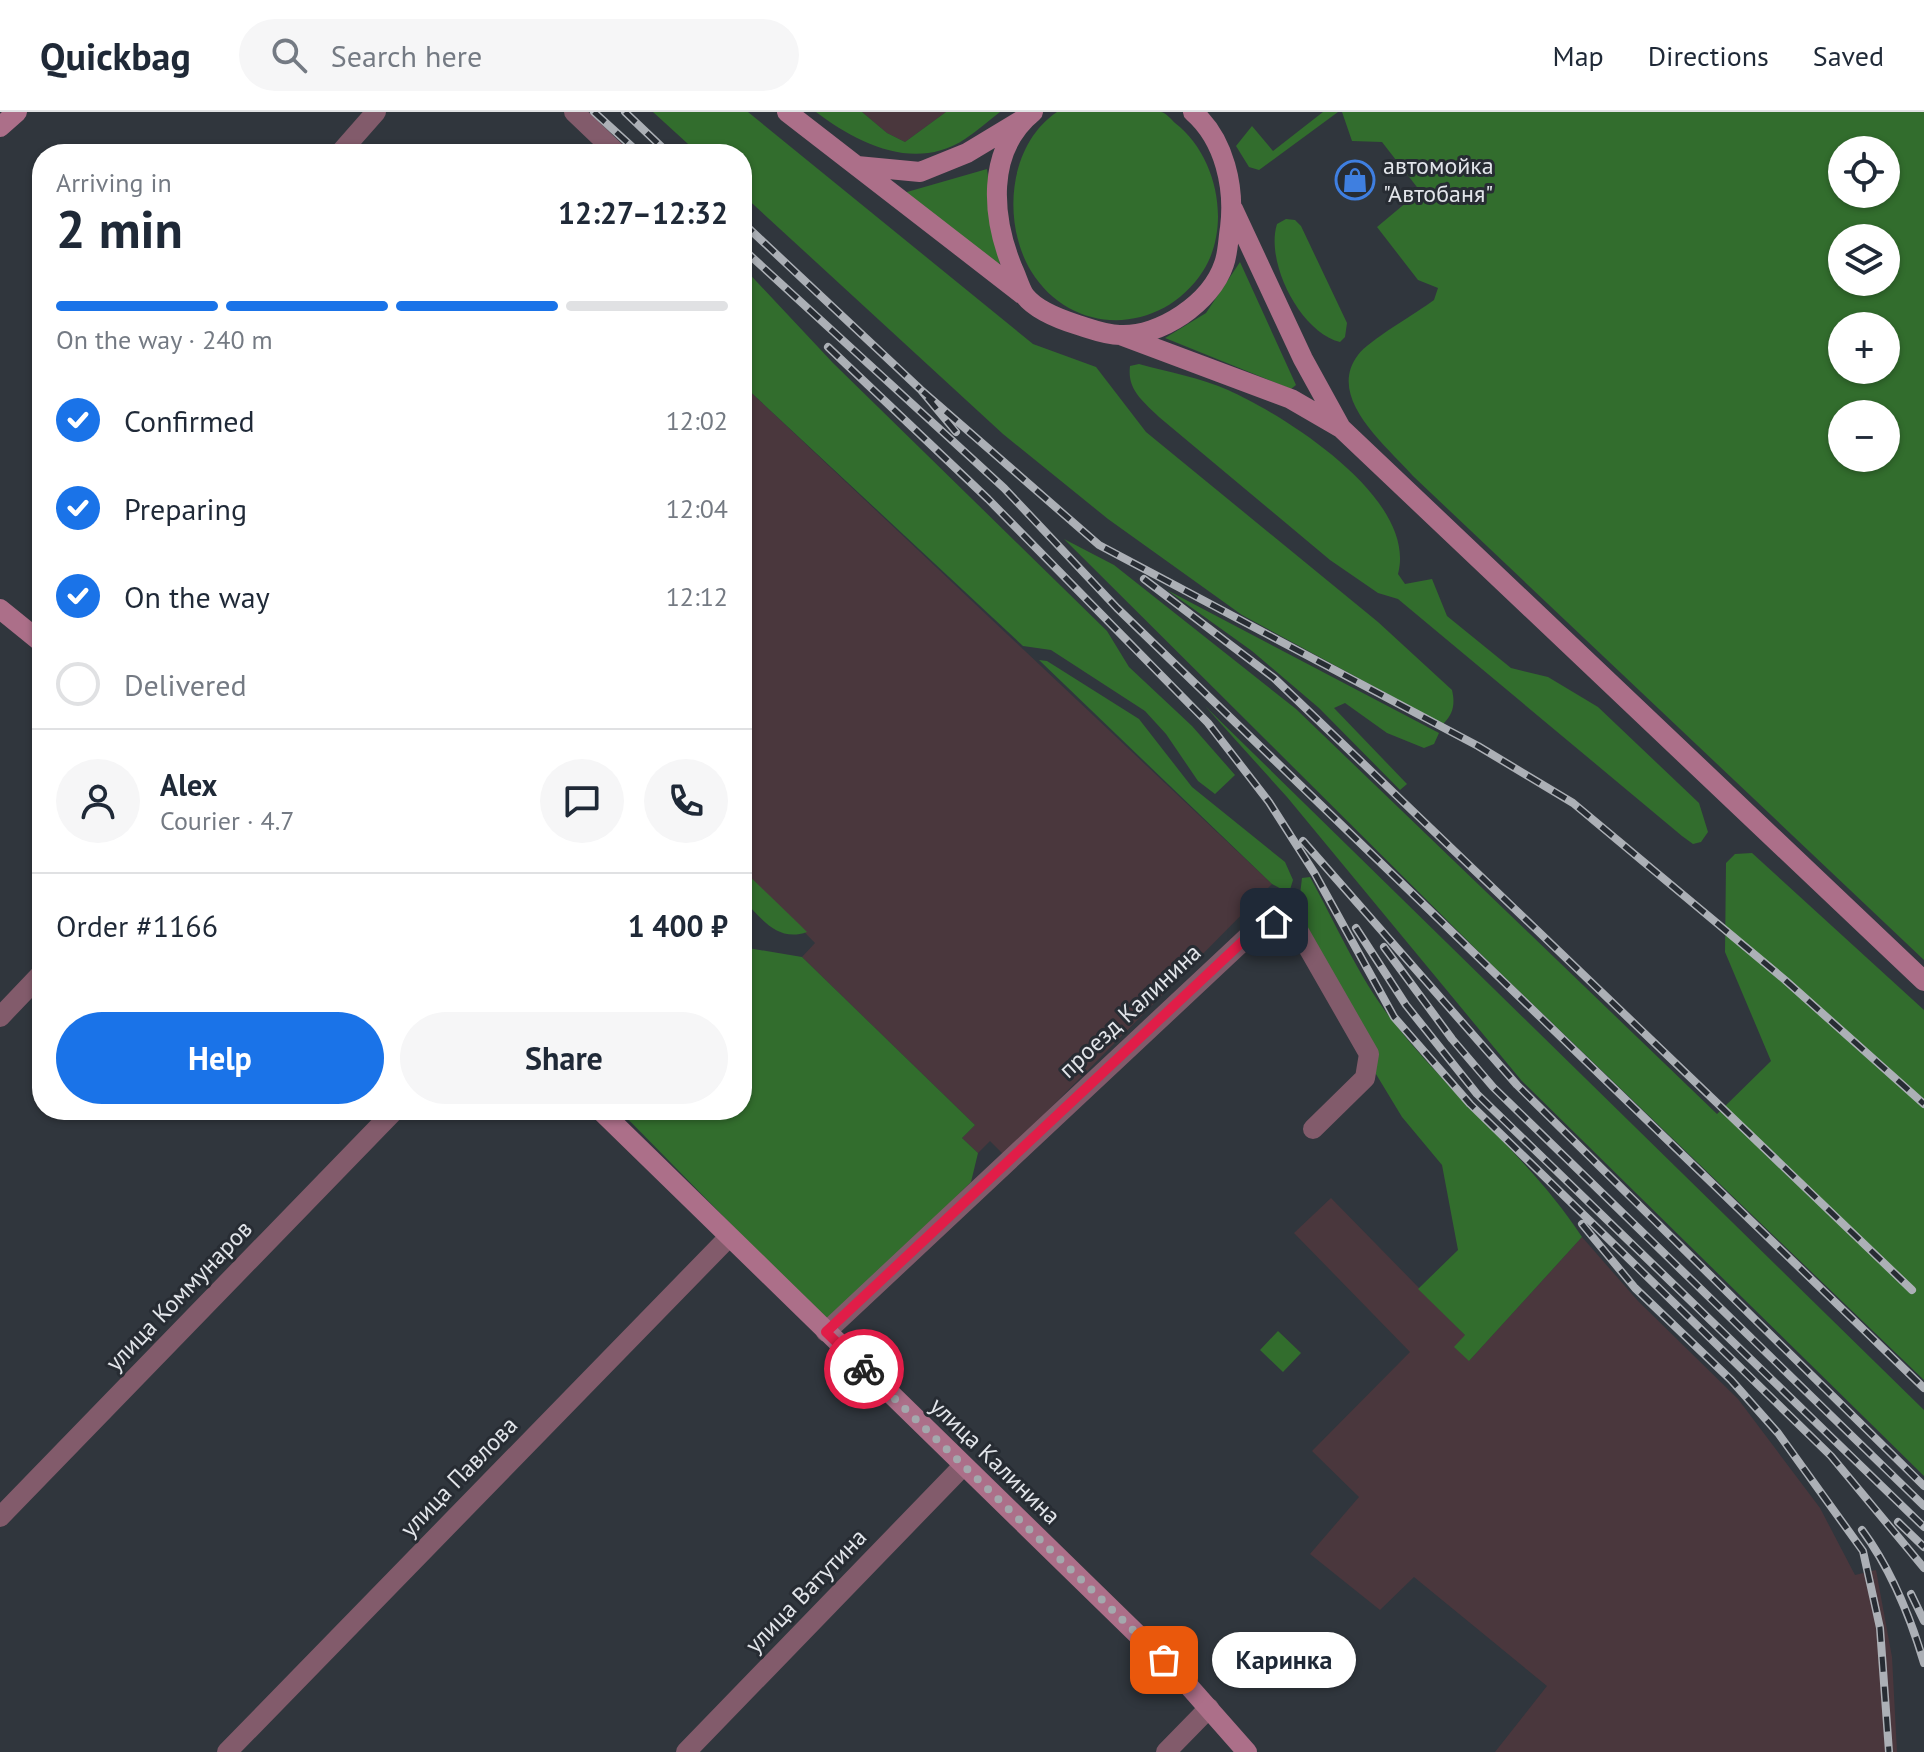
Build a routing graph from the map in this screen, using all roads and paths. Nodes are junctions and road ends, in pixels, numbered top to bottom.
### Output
1 (16, 112) edge
2 (376, 112) edge
3 (574, 112) edge
4 (787, 112) edge
5 (1029, 115) edge
6 (1199, 115) edge
7 (0, 127) edge
8 (348, 144) edge
9 (608, 144) edge
10 (857, 166) junction
11 (1232, 208) junction
12 (1025, 297) junction
13 (1120, 335) junction
14 (1341, 428) junction
15 (0, 609) edge
16 (32, 635) edge
17 (32, 981) edge
18 (1924, 981) edge
19 (4, 1004) edge
20 (385, 1120) edge
21 (610, 1120) edge
22 (1313, 1129) dead end
23 (728, 1238) junction
24 (826, 1332) junction
25 (963, 1466) junction
26 (0, 1517) edge
27 (1209, 1708) junction
28 (227, 1752) edge
29 (686, 1752) edge
30 (1166, 1752) edge
31 (1247, 1752) edge

1 - 7 main road
2 - 8 street
3 - 9 street
4 - 10 main road
5 - 10 main road
5 - 12 main road
6 - 11 main road
10 - 12 main road
11 - 13 main road
11 - 14 main road
12 - 13 main road
13 - 14 main road
14 - 18 main road
15 - 16 main road
17 - 19 street
20 - 26 street, улица Коммунаров
21 - 23 main road, улица Калинина
22 - 24 street, проезд Калинина
23 - 24 main road, улица Калинина
23 - 28 street, улица Павлова
24 - 25 main road, улица Калинина
25 - 27 main road, улица Калинина
25 - 29 street, улица Ватутина
27 - 30 street
27 - 31 main road, улица Калинина

